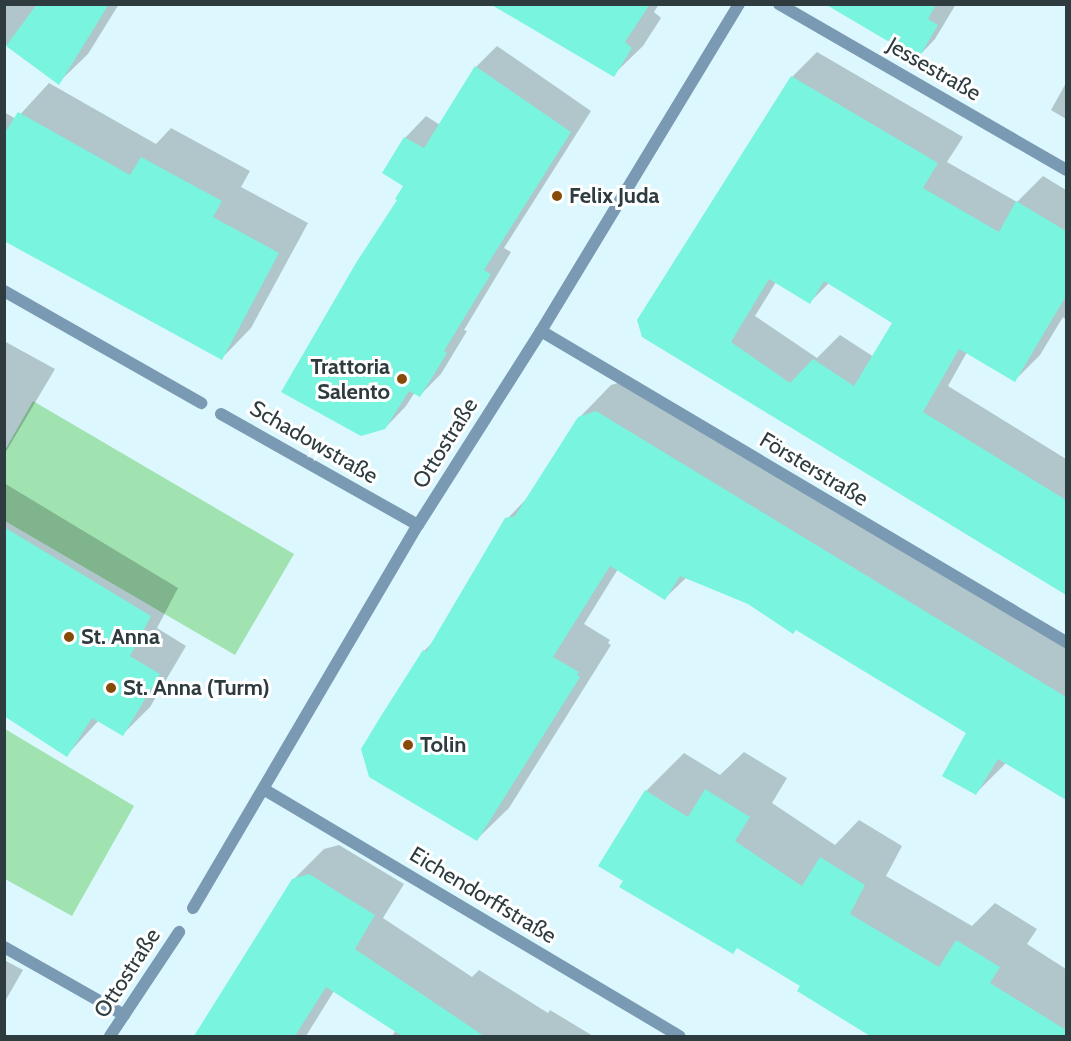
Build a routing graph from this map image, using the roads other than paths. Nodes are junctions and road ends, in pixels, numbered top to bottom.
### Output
1 (739, 4) edge
2 (779, 4) edge
3 (1066, 170) edge
4 (4, 291) edge
5 (540, 331) junction
6 (201, 403) dead end
7 (221, 414) dead end
8 (418, 525) junction
9 (1066, 642) edge
10 (265, 790) junction
11 (193, 908) dead end
12 (178, 932) dead end
13 (4, 947) edge
14 (124, 1015) junction
15 (110, 1036) edge
16 (679, 1036) edge

1 - 5 street, Ottostraße
2 - 3 street, Jessestraße
4 - 6 street
5 - 8 street, Ottostraße
5 - 9 street, Försterstraße
7 - 8 street, Schadowstraße
8 - 10 street, Ottostraße
10 - 11 street, Ottostraße
10 - 16 street, Eichendorffstraße
12 - 14 street, Ottostraße
13 - 14 street
14 - 15 street, Ottostraße

